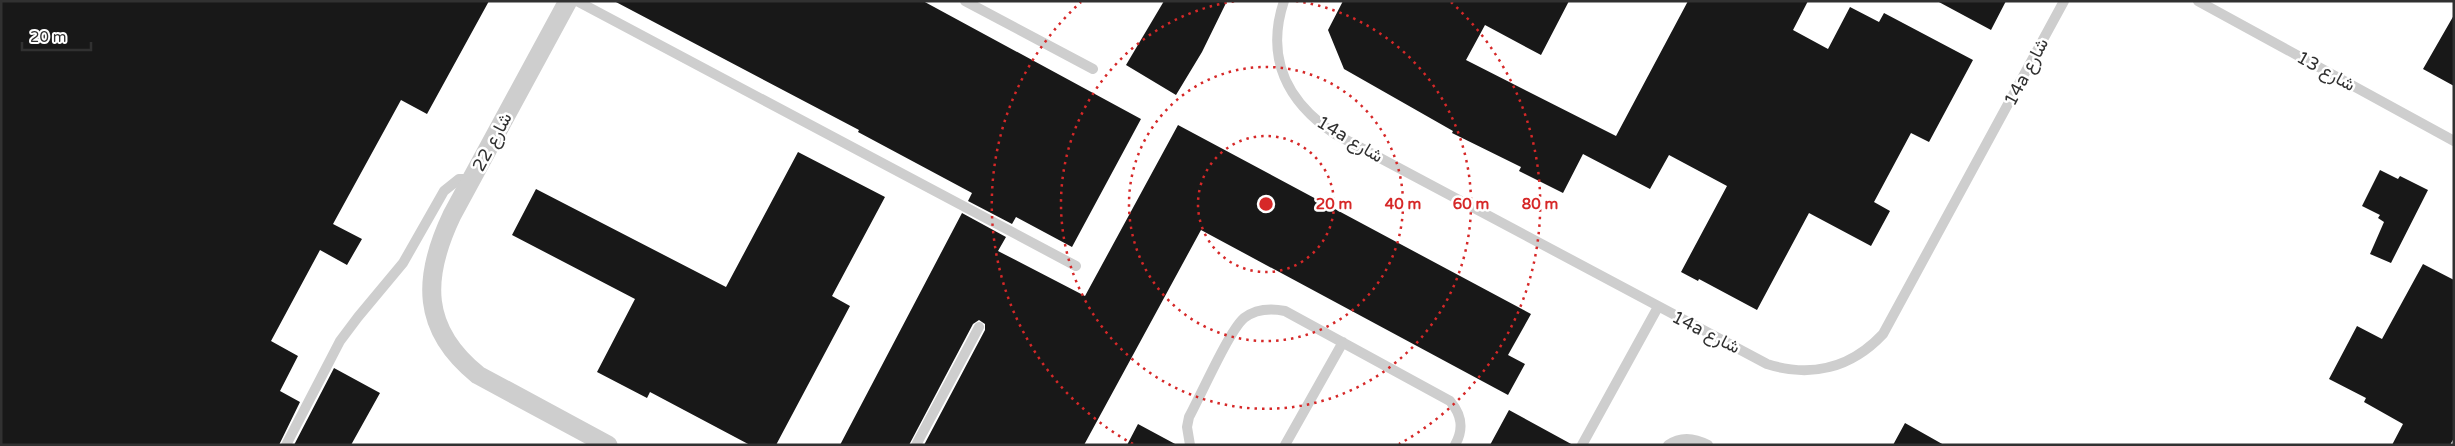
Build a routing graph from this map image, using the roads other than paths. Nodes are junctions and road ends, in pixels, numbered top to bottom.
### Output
1 (568, 1) edge
2 (577, 1) edge
3 (964, 1) edge
4 (1284, 1) edge
5 (2064, 1) edge
6 (2203, 2) edge
7 (1093, 69) dead end
8 (2454, 141) edge
9 (471, 179) junction
10 (1076, 266) dead end
11 (1658, 307) junction
12 (979, 328) dead end
13 (1342, 342) junction
14 (286, 445) edge
15 (608, 445) edge
16 (916, 445) edge
17 (1190, 445) edge
18 (1285, 445) edge
19 (1455, 445) edge
20 (1582, 445) edge
21 (1668, 445) edge
22 (1708, 445) edge

1 - 9 street, شارع 22
2 - 10 lane
3 - 7 lane
4 - 11 lane, 14a شارع
5 - 11 lane, 14a شارع
6 - 8 lane, شارع 13
9 - 14 lane
9 - 15 street, شارع 22
11 - 20 lane
12 - 16 lane
13 - 17 lane
13 - 18 lane
13 - 19 lane
21 - 22 lane

